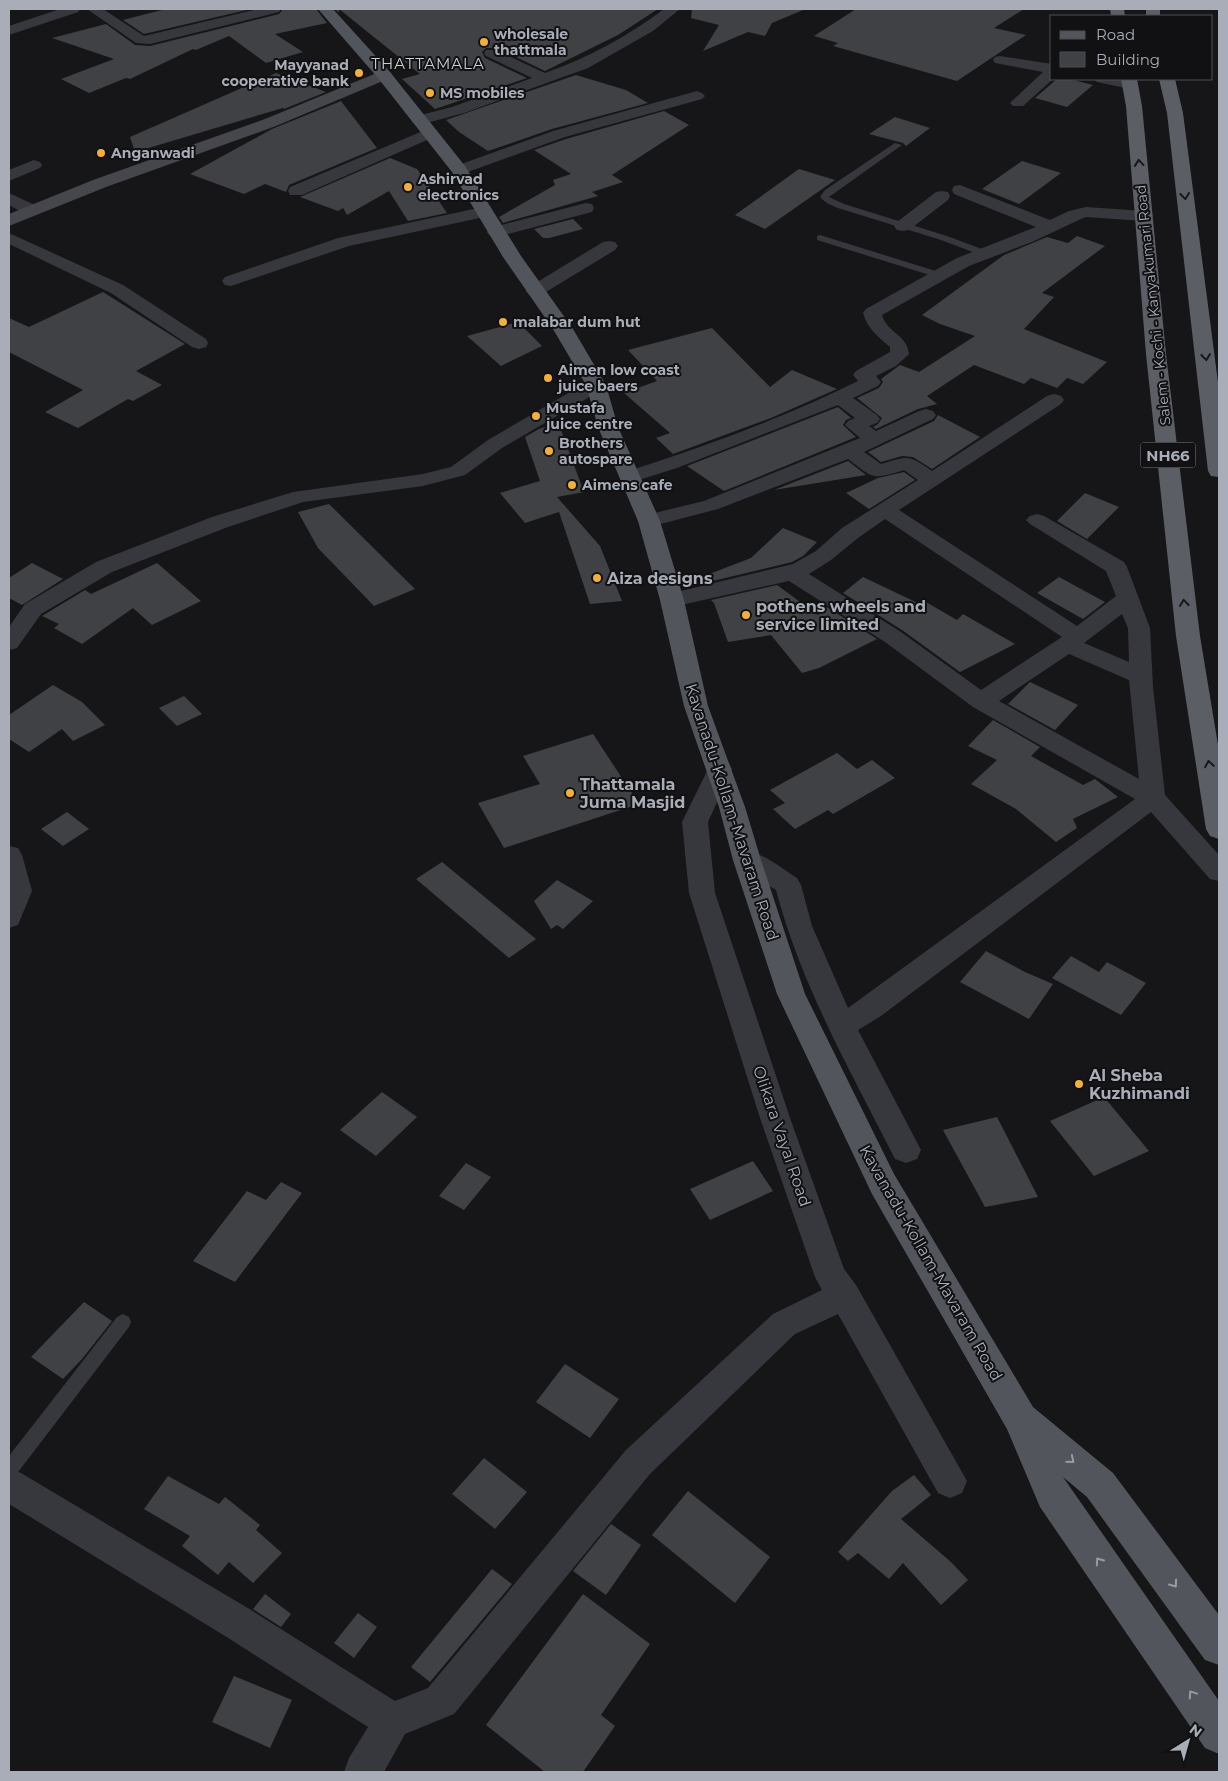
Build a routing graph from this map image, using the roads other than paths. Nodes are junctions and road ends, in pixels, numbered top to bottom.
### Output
1 (73, 9) edge
2 (94, 9) edge
3 (274, 9) edge
4 (325, 9) edge
5 (671, 9) edge
6 (9, 31) edge
7 (490, 53) dead end
8 (1000, 60) dead end
9 (1050, 70) edge
10 (1050, 72) edge
11 (384, 75) junction
12 (545, 79) junction
13 (1111, 80) edge
14 (1167, 80) edge
15 (1129, 82) edge
16 (697, 96) dead end
17 (1018, 103) dead end
18 (424, 126) junction
19 (898, 144) dead end
20 (34, 165) dead end
21 (459, 170) junction
22 (9, 176) edge
23 (960, 190) dead end
24 (296, 191) dead end
25 (942, 196) dead end
26 (9, 198) edge
27 (586, 208) dead end
28 (31, 210) junction
29 (1144, 216) junction
30 (9, 221) edge
31 (490, 222) junction
32 (904, 226) junction
33 (1051, 227) junction
34 (9, 238) edge
35 (820, 238) dead end
36 (609, 246) dead end
37 (984, 253) junction
38 (939, 275) junction
39 (231, 281) dead end
40 (535, 291) junction
41 (199, 343) dead end
42 (596, 385) junction
43 (840, 398) junction
44 (1054, 400) dead end
45 (926, 415) dead end
46 (875, 440) junction
47 (850, 451) junction
48 (1219, 471) edge
49 (629, 477) junction
50 (932, 480) junction
51 (885, 510) junction
52 (1037, 520) dead end
53 (649, 521) junction
54 (792, 573) junction
55 (1128, 598) junction
56 (672, 600) junction
57 (1072, 641) junction
58 (9, 643) edge
59 (1141, 676) junction
60 (981, 701) junction
61 (720, 769) junction
62 (1153, 798) junction
63 (1219, 829) edge
64 (9, 855) edge
65 (747, 860) junction
66 (1219, 872) edge
67 (9, 918) edge
68 (842, 1026) junction
69 (906, 1150) dead end
70 (845, 1295) junction
71 (124, 1322) dead end
72 (1020, 1418) junction
73 (9, 1470) edge
74 (950, 1481) dead end
75 (9, 1485) edge
76 (1219, 1646) edge
77 (392, 1721) junction
78 (1219, 1734) edge
79 (363, 1772) edge

1 - 6 street
2 - 3 street
4 - 11 main road, Kavanadu-Kollam-Mavaram Road
5 - 12 street
7 - 12 street
8 - 9 street
10 - 17 street
11 - 18 main road, Kavanadu-Kollam-Mavaram Road
11 - 28 main road
12 - 18 street
13 - 15 street
14 -> 48 highway, NH66
29 -> 15 highway, Salem - Kochi - Kanyakumari Road / NH66
16 - 21 street
18 - 21 main road, Kavanadu-Kollam-Mavaram Road
18 - 24 street
19 - 32 lane
20 - 22 street
21 - 31 main road, Kavanadu-Kollam-Mavaram Road
23 - 33 street
25 - 32 street
26 - 28 street
27 - 31 street
28 - 30 main road
29 - 33 street
63 -> 29 highway, Salem - Kochi - Kanyakumari Road / NH66
31 - 39 street
31 - 40 main road, Kavanadu-Kollam-Mavaram Road
32 - 37 lane
33 - 37 street
34 - 41 street
35 - 38 lane
36 - 40 street
37 - 38 street
38 - 43 street
40 - 42 main road, Kavanadu-Kollam-Mavaram Road
42 - 49 main road, Kavanadu-Kollam-Mavaram Road
42 - 58 street
43 - 46 street
43 - 49 street
44 - 50 street
45 - 46 street
46 - 47 street
47 - 50 street
47 - 53 street
49 - 53 main road, Kavanadu-Kollam-Mavaram Road
50 - 51 street
51 - 54 street
51 - 57 street
52 - 55 street
53 - 56 main road, Kavanadu-Kollam-Mavaram Road
54 - 56 street
54 - 60 street
55 - 57 street
55 - 59 street
56 - 61 main road, Kavanadu-Kollam-Mavaram Road
57 - 59 street
57 - 60 street
59 - 62 street
60 - 62 street
61 - 65 main road, Kavanadu-Kollam-Mavaram Road
61 - 70 street, Olikara Vayal Road
62 - 66 street
62 - 68 street
64 - 67 street
65 - 68 street
65 - 72 main road, Kavanadu-Kollam-Mavaram Road
68 - 69 street
70 - 74 street, Olikara Vayal Road
70 - 77 street
71 - 73 lane
72 -> 76 main road, Kavanadu-Kollam-Mavaram Road
78 -> 72 main road, Kavanadu-Kollam-Mavaram Road
75 - 77 street
77 - 79 street

